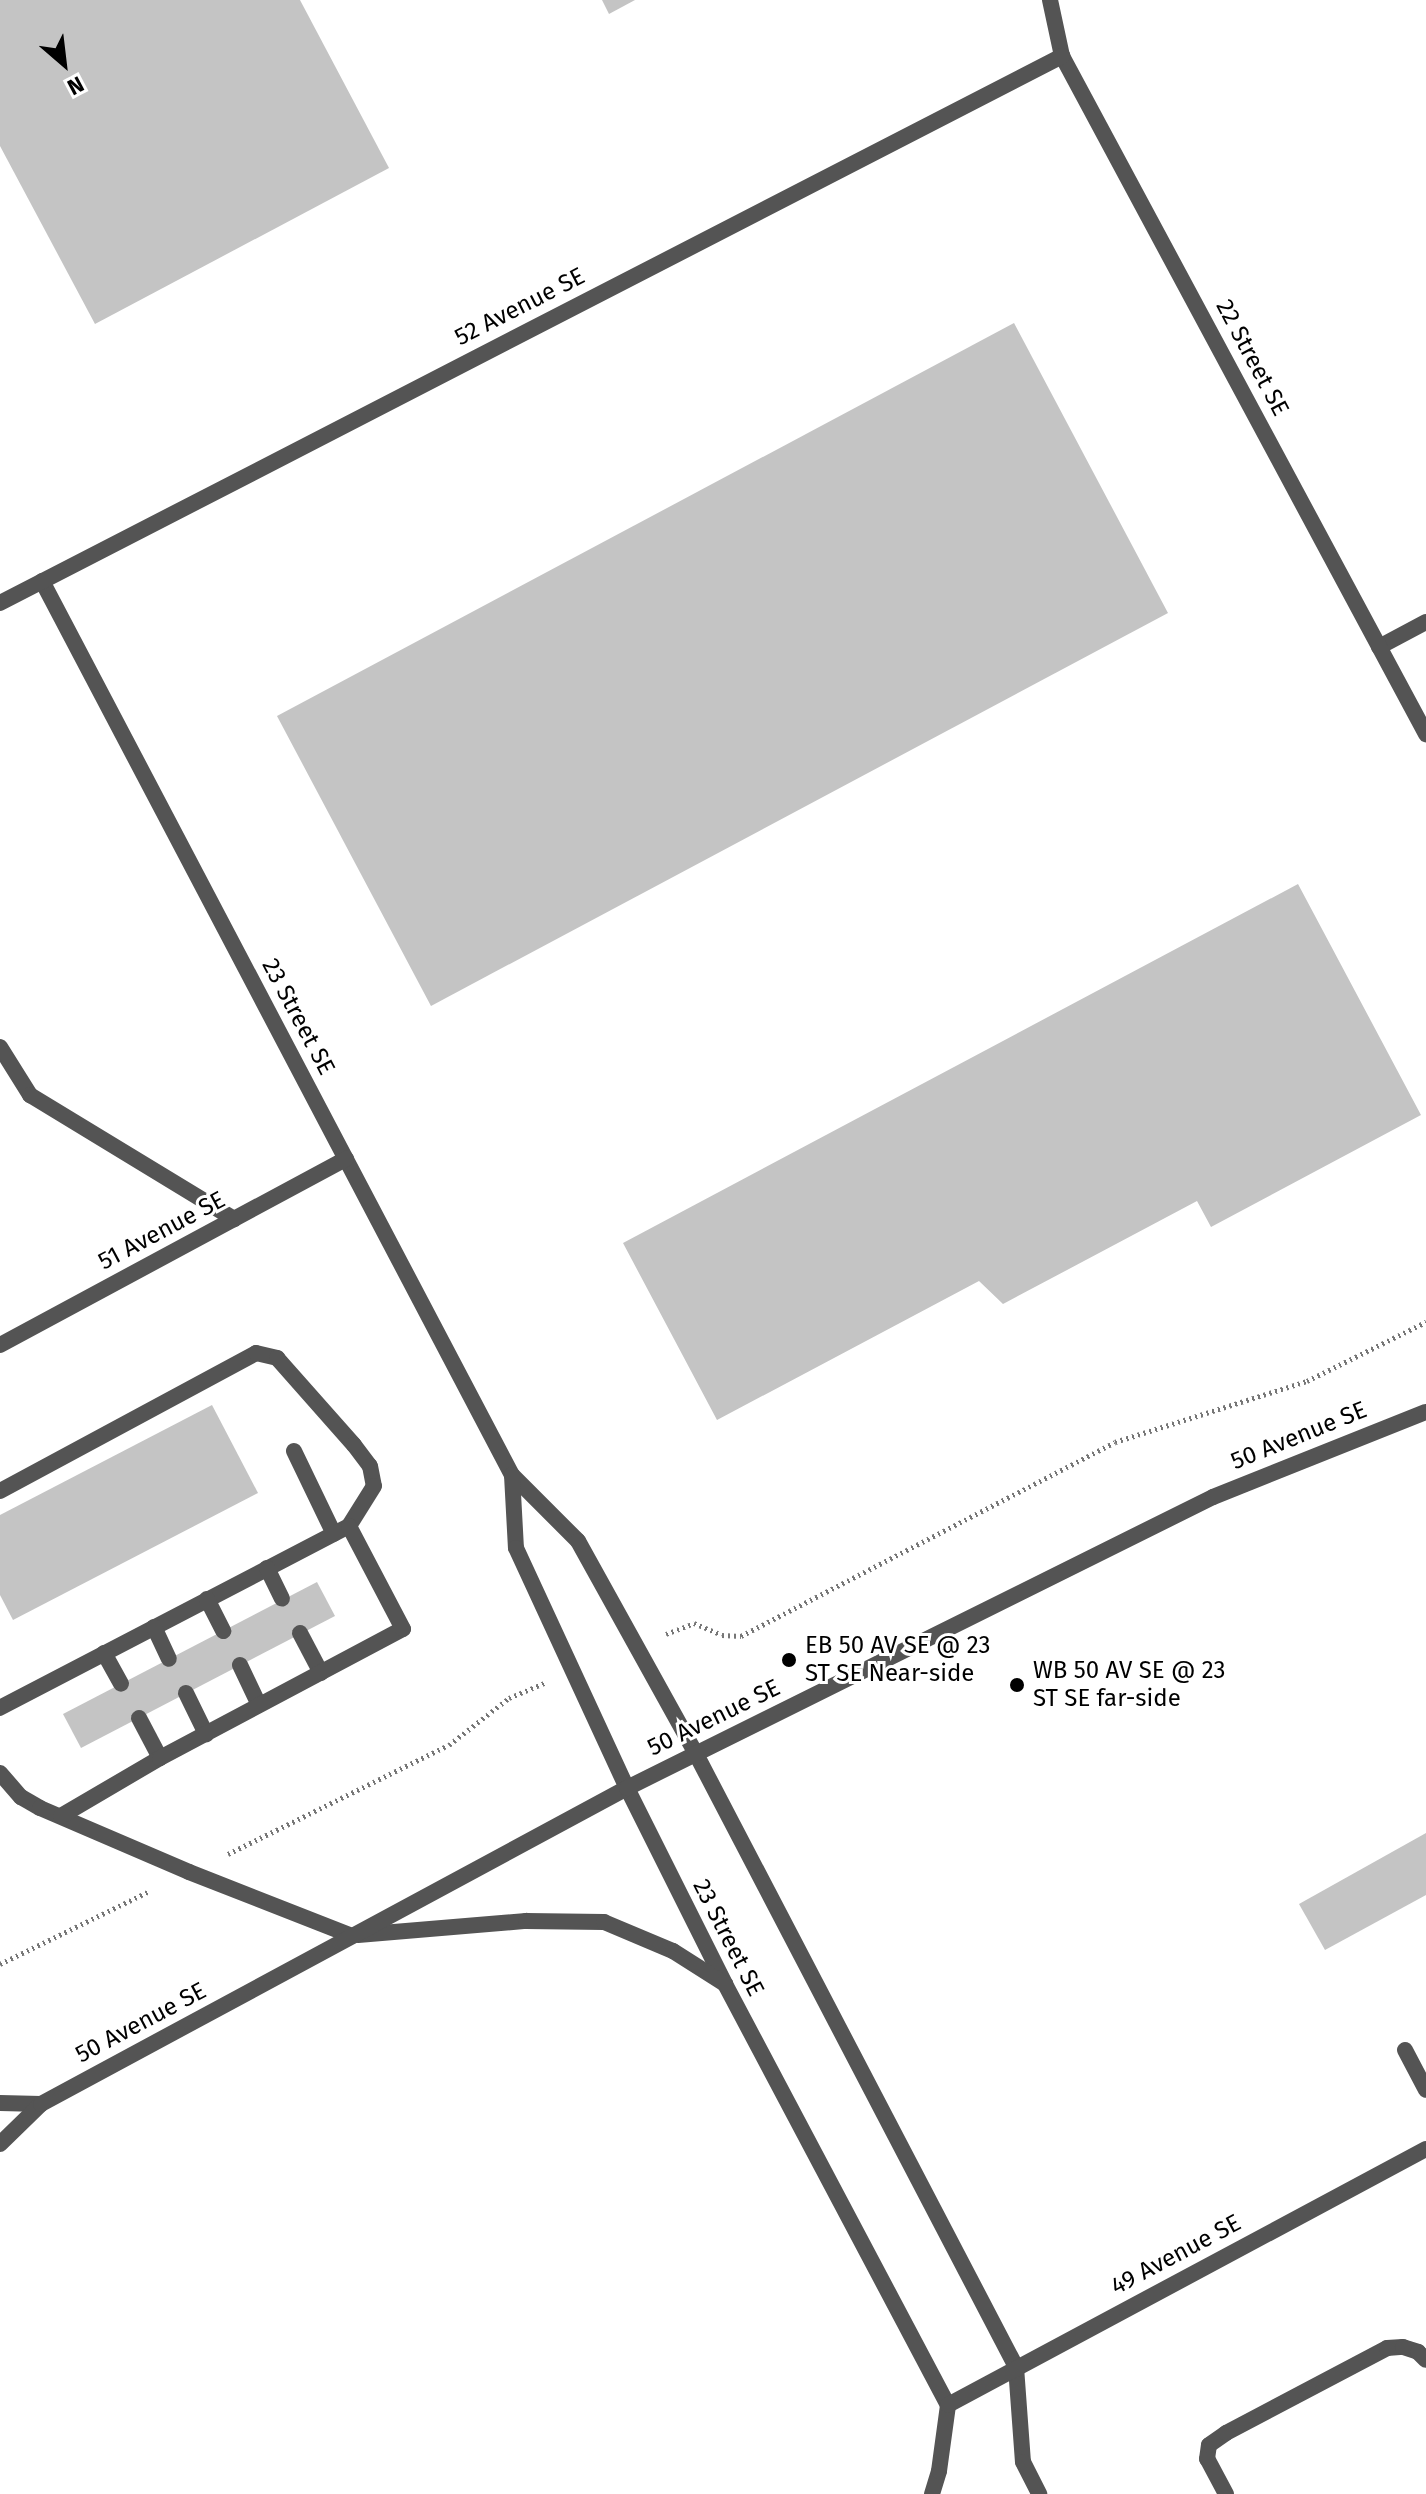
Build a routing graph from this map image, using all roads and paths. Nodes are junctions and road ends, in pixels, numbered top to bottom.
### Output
1 (1050, 0) edge
2 (1062, 56) junction
3 (42, 581) junction
4 (0, 603) edge
5 (1426, 622) edge
6 (1379, 647) junction
7 (1426, 734) edge
8 (0, 1047) edge
9 (346, 1159) junction
10 (234, 1219) junction
11 (1426, 1322) edge
12 (0, 1345) edge
13 (1426, 1412) edge
14 (294, 1451) dead end
15 (512, 1475) junction
16 (0, 1491) edge
17 (341, 1530) junction
18 (267, 1568) junction
19 (207, 1599) junction
20 (282, 1599) dead end
21 (694, 1623) dead end
22 (154, 1627) junction
23 (223, 1631) dead end
24 (300, 1633) dead end
25 (104, 1653) junction
26 (169, 1659) dead end
27 (240, 1665) dead end
28 (321, 1673) junction
29 (121, 1684) dead end
30 (186, 1693) dead end
31 (509, 1698) dead end
32 (259, 1705) junction
33 (0, 1708) edge
34 (139, 1718) dead end
35 (206, 1734) junction
36 (696, 1754) junction
37 (160, 1758) junction
38 (0, 1773) edge
39 (627, 1788) junction
40 (61, 1816) junction
41 (189, 1872) junction
42 (352, 1936) junction
43 (0, 1964) edge
44 (725, 1984) junction
45 (1405, 2050) dead end
46 (1426, 2090) edge
47 (0, 2103) edge
48 (41, 2104) junction
49 (0, 2144) edge
50 (1426, 2149) edge
51 (1426, 2360) edge
52 (1016, 2367) junction
53 (948, 2405) junction
54 (932, 2494) edge
55 (1039, 2494) edge
56 (1226, 2494) edge

1 - 2 street, 22 Street SE
2 - 3 street, 52 Avenue SE
2 - 6 street, 22 Street SE
3 - 4 street, 52 Avenue SE
3 - 9 street, 23 Street SE
5 - 6 street
6 - 7 street, 22 Street SE
8 - 10 street
9 - 10 street, 51 Avenue SE
9 - 15 street, 23 Street SE
10 - 12 street, 51 Avenue SE
11 - 21 path
13 - 36 street, 50 Avenue SE
14 - 17 street
15 - 36 street, 23 Street SE
15 - 39 street, 23 Street SE
16 - 17 street
17 - 18 street
17 - 28 street
18 - 19 street
18 - 20 street
19 - 22 street
19 - 23 street
22 - 25 street
22 - 26 street
24 - 28 street
25 - 29 street
25 - 33 street
27 - 32 street
28 - 32 street
30 - 35 street
31 - 41 path
32 - 35 street
34 - 37 street
35 - 37 street
36 - 39 street, 50 Avenue SE
36 - 52 street, 23 Street SE
37 - 40 street
38 - 40 street
39 - 42 street, 50 Avenue SE
39 - 44 street, 23 Street SE
40 - 41 street
41 - 42 street
41 - 43 path
42 - 44 street
42 - 48 street, 50 Avenue SE
44 - 53 street, 23 Street SE
45 - 46 street
47 - 48 street, 50 Avenue SE
48 - 49 street, 50 Avenue SE
50 - 52 street, 49 Avenue SE
51 - 56 street
52 - 53 street, 49 Avenue SE
52 - 55 street
53 - 54 street

